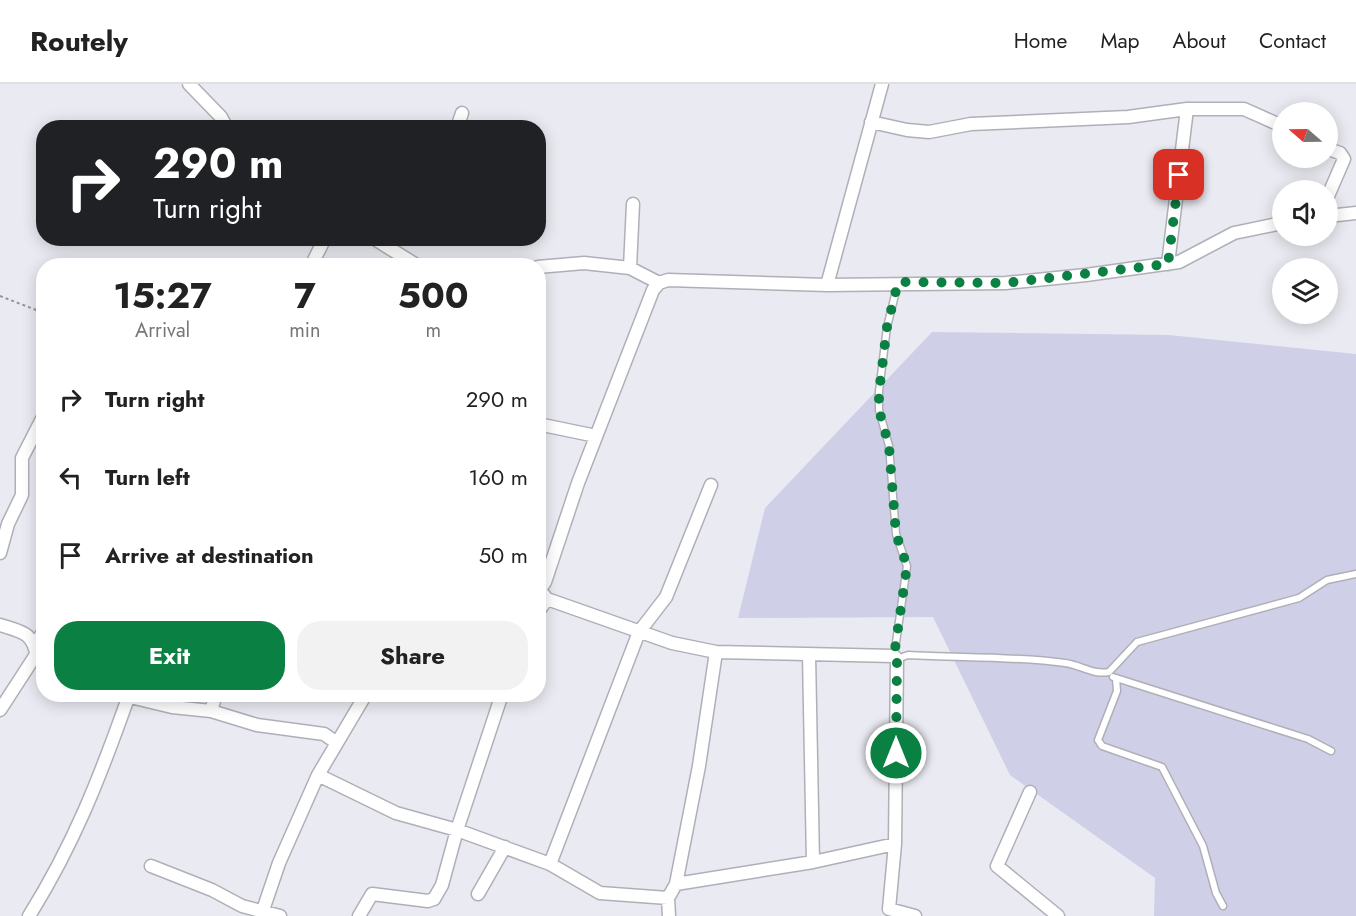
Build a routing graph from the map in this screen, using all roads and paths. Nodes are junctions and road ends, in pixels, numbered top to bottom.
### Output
1 (189, 84) edge
2 (882, 84) edge
3 (1187, 109) junction
4 (462, 113) dead end
5 (223, 120) edge
6 (460, 120) edge
7 (871, 122) junction
8 (1272, 122) edge
9 (1338, 152) edge
10 (1335, 180) edge
11 (633, 204) dead end
12 (1356, 213) edge
13 (1338, 215) edge
14 (1272, 225) edge
15 (389, 246) edge
16 (406, 258) edge
17 (1168, 264) junction
18 (546, 266) edge
19 (630, 268) junction
20 (898, 282) junction
21 (659, 283) junction
22 (827, 285) junction
23 (0, 296) edge
24 (36, 310) edge
25 (546, 426) edge
26 (36, 431) edge
27 (596, 436) junction
28 (711, 485) dead end
29 (0, 554) edge
30 (1356, 574) edge
31 (546, 582) edge
32 (546, 596) edge
33 (0, 625) edge
34 (639, 632) junction
35 (36, 650) edge
36 (717, 652) junction
37 (36, 655) edge
38 (809, 656) junction
39 (896, 657) junction
40 (1102, 674) junction
41 (1116, 678) junction
42 (123, 702) edge
43 (159, 702) edge
44 (214, 702) edge
45 (361, 702) edge
46 (499, 702) edge
47 (0, 710) edge
48 (211, 711) junction
49 (337, 743) junction
50 (1331, 751) dead end
51 (318, 776) junction
52 (1030, 792) dead end
53 (456, 830) junction
54 (895, 844) junction
55 (504, 848) junction
56 (813, 862) junction
57 (550, 864) junction
58 (151, 866) dead end
59 (676, 884) junction
60 (478, 894) dead end
61 (668, 898) junction
62 (1223, 906) dead end
63 (888, 913) edge
64 (262, 914) edge
65 (29, 916) edge
66 (280, 916) edge
67 (358, 916) edge
68 (669, 916) edge
69 (915, 916) edge
70 (1058, 916) edge

1 - 5 street
2 - 7 street
3 - 7 street
3 - 8 street
3 - 17 street
4 - 6 street
7 - 22 street
9 - 10 street
11 - 19 street
12 - 13 street
14 - 17 street
15 - 16 street
17 - 20 street
18 - 19 street
19 - 21 street
20 - 22 street
20 - 39 lane
21 - 22 street
21 - 27 street
23 - 24 path
25 - 27 street
26 - 29 street
27 - 31 street
28 - 34 street
30 - 40 lane
32 - 34 street
33 - 35 street
34 - 36 street
34 - 57 street
36 - 38 street
36 - 59 street
37 - 47 street
38 - 39 street
38 - 56 street
39 - 40 lane
39 - 54 street
40 - 41 lane
41 - 50 lane
41 - 62 lane
42 - 65 street
43 - 48 street
44 - 48 street
45 - 49 street
46 - 53 street
48 - 49 street
49 - 51 street
51 - 53 street
51 - 64 street
52 - 70 street
53 - 55 street
53 - 67 street
54 - 56 street
54 - 63 street
55 - 57 street
55 - 60 street
56 - 59 street
57 - 61 street
58 - 64 street
59 - 61 street
61 - 68 street
63 - 69 street
64 - 66 street

